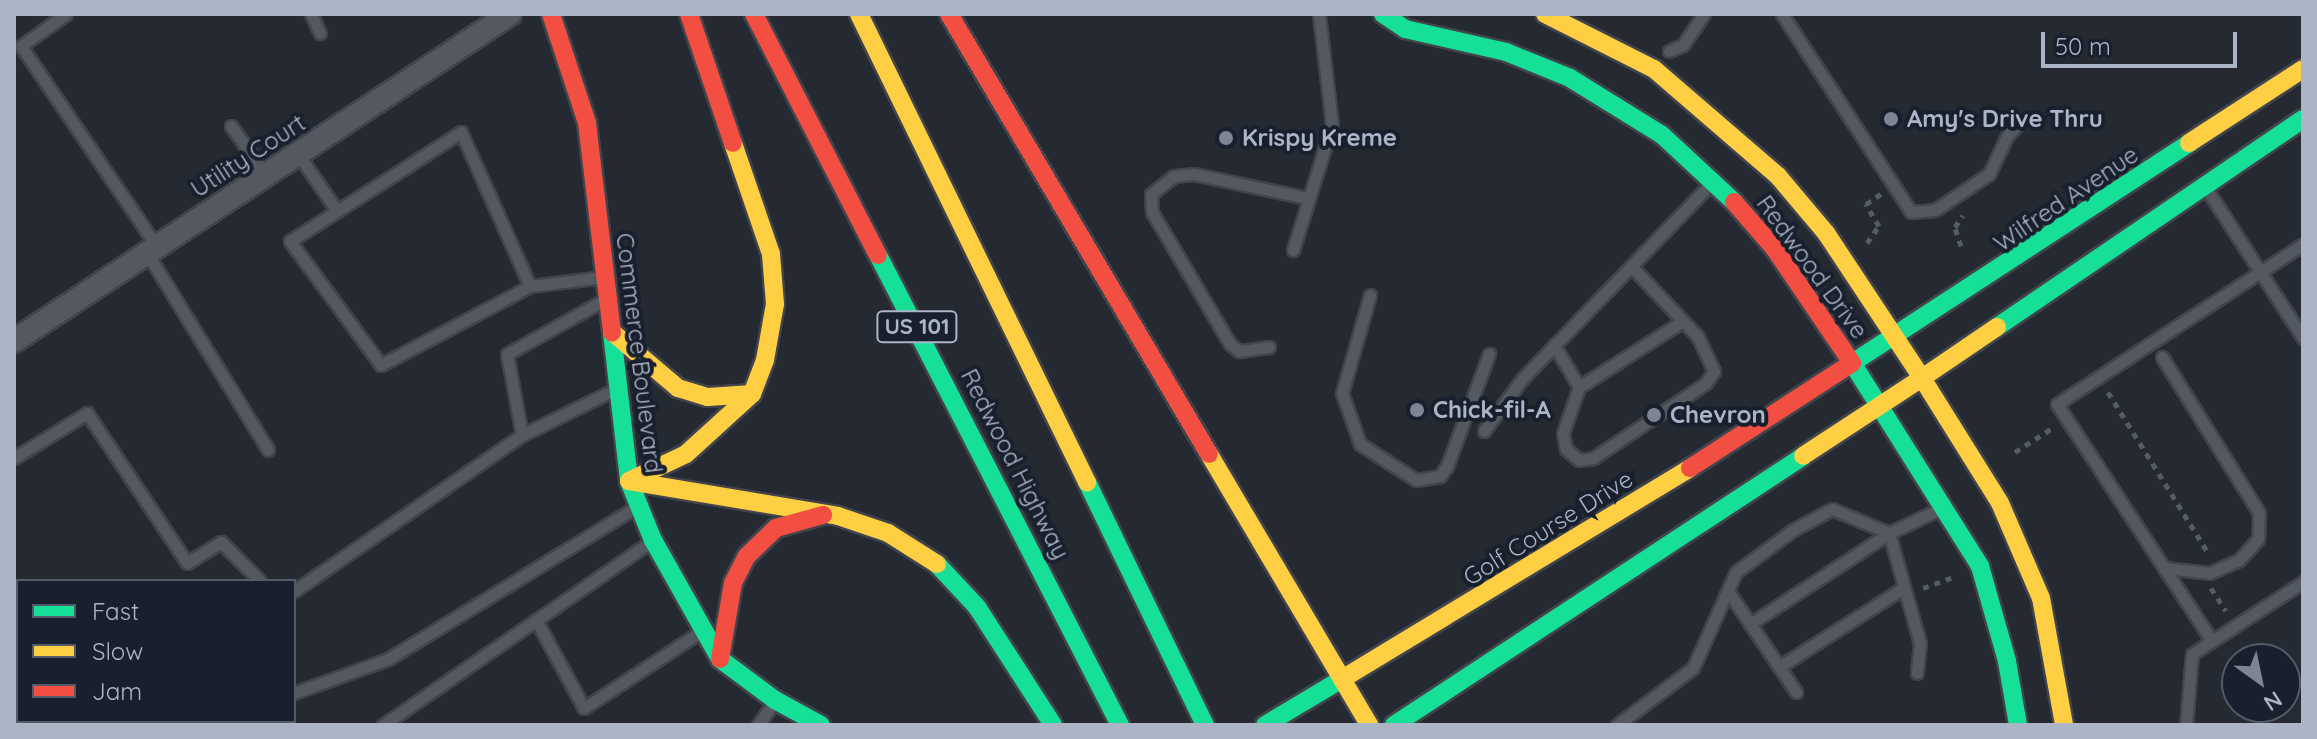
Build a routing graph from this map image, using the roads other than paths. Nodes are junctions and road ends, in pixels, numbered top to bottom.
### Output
1 (66, 14) edge
2 (311, 14) edge
3 (510, 14) edge
4 (551, 14) edge
5 (689, 14) edge
6 (754, 14) edge
7 (859, 14) edge
8 (949, 14) edge
9 (1319, 14) edge
10 (1383, 14) edge
11 (1545, 14) edge
12 (1704, 14) edge
13 (1782, 14) edge
14 (320, 33) dead end
15 (1669, 51) dead end
16 (2303, 69) edge
17 (2023, 118) dead end
18 (2303, 119) edge
19 (231, 126) dead end
20 (298, 154) junction
21 (266, 175) junction
22 (1715, 180) junction
23 (2205, 187) junction
24 (1307, 198) junction
25 (337, 211) junction
26 (2303, 244) edge
27 (152, 250) junction
28 (1293, 250) dead end
29 (1631, 266) junction
30 (2260, 272) junction
31 (605, 277) junction
32 (530, 286) junction
33 (1370, 295) dead end
34 (607, 298) junction
35 (1683, 321) junction
36 (612, 332) junction
37 (1895, 337) junction
38 (2303, 338) edge
39 (14, 341) edge
40 (1554, 345) junction
41 (1269, 347) dead end
42 (1489, 354) dead end
43 (2162, 357) dead end
44 (1852, 363) junction
45 (1922, 378) junction
46 (1579, 387) junction
47 (618, 388) junction
48 (752, 394) junction
49 (1880, 407) junction
50 (1484, 431) dead end
51 (522, 435) junction
52 (268, 450) dead end
53 (14, 458) edge
54 (629, 481) junction
55 (639, 506) junction
56 (1943, 508) junction
57 (823, 515) junction
58 (1889, 533) junction
59 (653, 540) junction
60 (2164, 568) junction
61 (258, 579) edge
62 (2303, 582) edge
63 (1903, 588) junction
64 (296, 590) edge
65 (1728, 591) junction
66 (536, 620) junction
67 (1750, 624) junction
68 (704, 629) junction
69 (2212, 641) junction
70 (720, 659) junction
71 (1779, 667) junction
72 (1917, 673) dead end
73 (1342, 679) junction
74 (296, 692) edge
75 (1796, 692) dead end
76 (775, 700) junction
77 (383, 725) edge
78 (758, 725) edge
79 (821, 725) edge
80 (1053, 725) edge
81 (1120, 725) edge
82 (1205, 725) edge
83 (1265, 725) edge
84 (1369, 725) edge
85 (1394, 725) edge
86 (1617, 725) edge
87 (2018, 725) edge
88 (2064, 725) edge
89 (2186, 725) edge

1 - 27 lane
2 - 14 lane
3 - 20 street, Utility Court
4 - 31 main road, Commerce Boulevard
5 - 48 main road
6 - 81 main road, Redwood Highway / US 101
7 - 82 main road
8 - 73 main road
9 - 24 lane
10 - 22 main road, Redwood Drive
11 - 37 main road, Redwood Drive
12 - 15 lane
13 - 17 lane
16 - 37 main road, Wilfred Avenue
18 - 23 main road
19 - 21 lane
20 - 21 street, Utility Court
20 - 25 lane
21 - 27 street, Utility Court
22 - 29 lane
22 - 44 main road, Redwood Drive
23 - 30 lane
23 - 45 main road
24 - 28 lane
24 - 41 lane
25 - 32 lane
25 - 32 lane
26 - 30 lane
27 - 39 street, Utility Court
27 - 52 lane
29 - 35 lane
29 - 40 lane
30 - 38 lane
30 - 60 lane
31 - 32 lane
31 - 34 main road, Commerce Boulevard
33 - 42 lane
34 - 36 main road, Commerce Boulevard
34 - 51 lane
35 - 46 lane
35 - 46 lane
36 - 47 main road, Commerce Boulevard
36 - 48 main road
37 - 44 main road, Wilfred Avenue
37 - 45 main road, Redwood Drive
40 - 46 lane
40 - 50 lane
43 - 60 lane
44 - 49 main road, Redwood Drive
44 - 73 main road, Golf Course Drive
45 - 49 main road
45 - 88 main road, Redwood Drive
47 - 51 lane
47 - 54 main road, Commerce Boulevard
48 - 54 main road
49 - 56 main road, Redwood Drive
49 - 85 main road
51 - 64 lane
53 - 61 lane
54 - 55 main road, Commerce Boulevard
54 - 57 main road
55 - 59 main road, Commerce Boulevard
55 - 74 lane
56 - 58 lane
56 - 87 main road, Redwood Drive
57 - 70 main road
57 - 80 main road
58 - 63 lane
58 - 65 lane
58 - 67 lane
59 - 66 lane
59 - 68 main road, Commerce Boulevard
60 - 69 lane
62 - 69 lane
63 - 71 lane
63 - 72 lane
65 - 67 lane
65 - 86 lane
66 - 68 lane
66 - 77 lane
67 - 71 lane
68 - 70 main road, Commerce Boulevard
69 - 89 lane
70 - 76 main road, Commerce Boulevard
71 - 75 lane
73 - 83 main road, Golf Course Drive
73 - 84 main road
76 - 78 lane
76 - 79 main road, Commerce Boulevard

